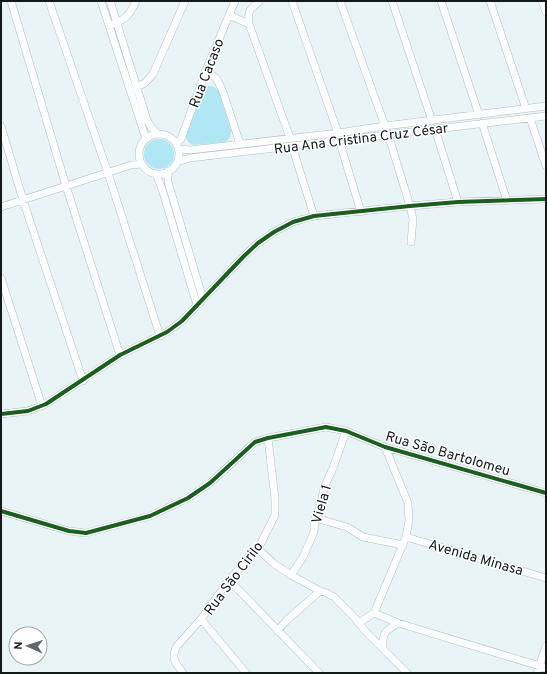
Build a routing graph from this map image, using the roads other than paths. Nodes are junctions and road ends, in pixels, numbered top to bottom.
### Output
1 (11, 1) edge
2 (49, 1) edge
3 (101, 1) edge
4 (110, 1) edge
5 (136, 1) edge
6 (185, 1) edge
7 (235, 1) edge
8 (292, 1) edge
9 (340, 1) edge
10 (392, 1) edge
11 (441, 1) edge
12 (490, 1) edge
13 (542, 1) edge
14 (258, 2) edge
15 (546, 12) edge
16 (229, 15) junction
17 (117, 22) junction
18 (249, 24) junction
19 (109, 25) junction
20 (206, 70) junction
21 (133, 89) junction
22 (546, 106) edge
23 (526, 109) junction
24 (479, 115) junction
25 (546, 116) edge
26 (530, 118) junction
27 (432, 121) junction
28 (482, 123) junction
29 (1, 126) edge
30 (385, 126) junction
31 (435, 129) junction
32 (158, 134) junction
33 (388, 134) junction
34 (339, 137) junction
35 (146, 139) junction
36 (291, 142) junction
37 (240, 144) junction
38 (177, 147) junction
39 (177, 162) junction
40 (142, 164) junction
41 (546, 166) edge
42 (168, 172) junction
43 (108, 173) junction
44 (156, 174) junction
45 (66, 186) junction
46 (546, 199) edge
47 (23, 200) junction
48 (507, 201) junction
49 (458, 202) junction
50 (410, 206) junction
51 (1, 207) edge
52 (361, 212) junction
53 (314, 216) junction
54 (411, 242) dead end
55 (1, 278) edge
56 (203, 299) junction
57 (4, 301) edge
58 (198, 305) junction
59 (160, 336) junction
60 (120, 356) junction
61 (82, 380) junction
62 (42, 406) junction
63 (1, 414) edge
64 (346, 431) junction
65 (268, 438) junction
66 (385, 448) junction
67 (546, 493) edge
68 (1, 511) edge
69 (315, 518) junction
70 (406, 537) junction
71 (403, 545) junction
72 (258, 549) junction
73 (291, 575) junction
74 (546, 578) edge
75 (230, 580) junction
76 (320, 591) junction
77 (374, 613) junction
78 (201, 619) junction
79 (359, 623) junction
80 (398, 623) junction
81 (277, 630) junction
82 (546, 646) edge
83 (383, 648) junction
84 (541, 669) edge
85 (183, 673) edge
86 (246, 673) edge
87 (319, 673) edge
88 (407, 673) edge

1 - 45 street
2 - 43 street
3 - 19 street
4 - 17 street
5 - 17 street
6 - 21 street
7 - 16 street, Rua Cacaso
8 - 34 street
9 - 30 street
10 - 27 street
11 - 24 street
12 - 23 street
13 - 15 street
14 - 18 street
16 - 18 street
16 - 20 street, Rua Cacaso
17 - 19 street
17 - 21 street
18 - 36 street
19 - 21 street
20 - 37 street
20 - 38 street, Rua Cacaso
21 - 32 street
21 - 35 street
22 - 23 street, Rua Ana Cristina Cruz César
23 - 24 street, Rua Ana Cristina Cruz César
24 - 27 street, Rua Ana Cristina Cruz César
25 - 26 street, Rua Ana Cristina Cruz César
26 - 28 street, Rua Ana Cristina Cruz César
26 - 41 street
27 - 30 street, Rua Ana Cristina Cruz César
28 - 31 street, Rua Ana Cristina Cruz César
28 - 48 street
29 - 47 street
30 - 34 street, Rua Ana Cristina Cruz César
31 - 33 street, Rua Ana Cristina Cruz César
31 - 49 street
32 - 35 street
32 - 38 street
33 - 34 street, Rua Ana Cristina Cruz César
33 - 50 street
34 - 36 street, Rua Ana Cristina Cruz César
34 - 52 street
35 - 40 street
36 - 37 street, Rua Ana Cristina Cruz César
36 - 39 street, Rua Ana Cristina Cruz César
36 - 53 street
37 - 38 street, Rua Ana Cristina Cruz César
38 - 39 street
39 - 42 street
40 - 43 street
40 - 44 street
42 - 44 street
42 - 56 street
43 - 45 street
43 - 59 street
44 - 58 street
45 - 47 street
45 - 60 street
46 - 48 street
47 - 51 street
47 - 61 street
48 - 49 street
49 - 50 street
50 - 52 street
50 - 54 street
52 - 53 street
53 - 56 street
55 - 57 street
56 - 58 street
57 - 62 street
58 - 59 street
59 - 60 street
60 - 61 street
61 - 62 street
62 - 63 street
64 - 65 street
64 - 66 street, Rua São Bartolomeu
64 - 69 street, Viela 1
65 - 68 street
65 - 72 street, Rua São Cirilo
66 - 67 street, Rua São Bartolomeu
66 - 70 street
69 - 71 street
69 - 73 street, Viela 1
70 - 71 street
70 - 74 street, Avenida Minasa
71 - 77 street
72 - 73 street
72 - 75 street, Rua São Cirilo
73 - 76 street
75 - 78 street, Rua São Cirilo
75 - 81 street
76 - 79 street
76 - 81 street
77 - 79 street
77 - 80 street
78 - 85 street, Rua São Cirilo
78 - 86 street
79 - 83 street
80 - 83 street
80 - 84 street
81 - 87 street
82 - 84 street
83 - 88 street

